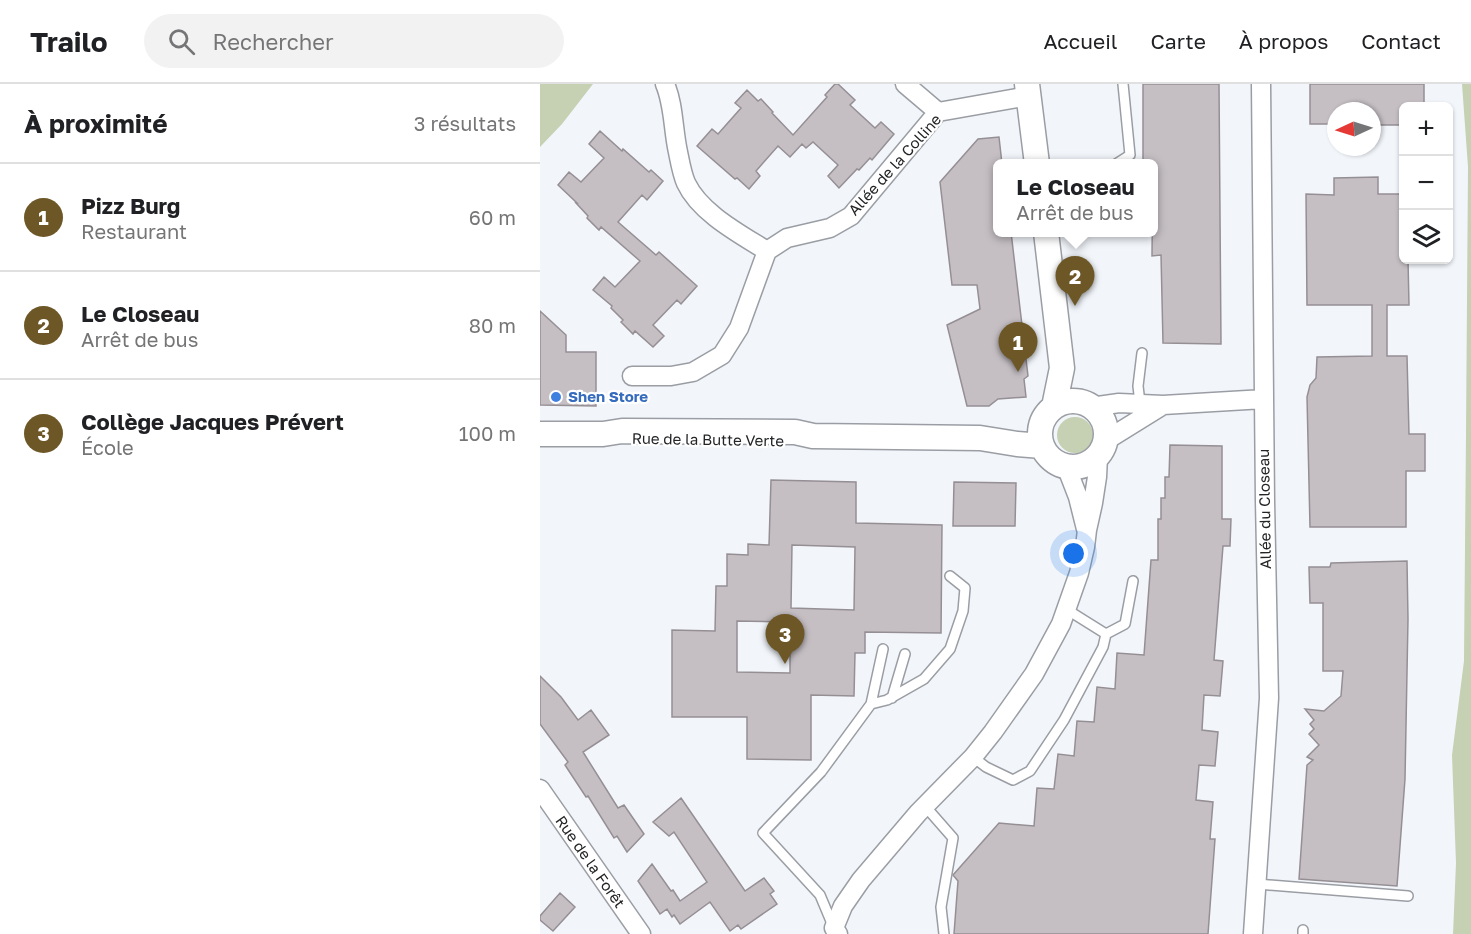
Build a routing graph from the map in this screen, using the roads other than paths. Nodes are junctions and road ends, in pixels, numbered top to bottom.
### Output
1 (665, 84) edge
2 (905, 84) edge
3 (1123, 84) edge
4 (1261, 84) edge
5 (1028, 90) edge
6 (938, 112) junction
7 (1036, 159) edge
8 (1124, 159) edge
9 (1047, 237) edge
10 (767, 251) junction
11 (1142, 353) dead end
12 (1062, 368) junction
13 (632, 376) dead end
14 (1264, 399) junction
15 (1140, 403) junction
16 (1086, 405) junction
17 (1163, 405) junction
18 (1046, 426) junction
19 (540, 434) edge
20 (1102, 448) junction
21 (1066, 466) junction
22 (1087, 530) junction
23 (950, 576) dead end
24 (1133, 581) dead end
25 (1066, 609) junction
26 (1106, 634) junction
27 (883, 649) dead end
28 (905, 654) dead end
29 (892, 698) junction
30 (871, 704) junction
31 (973, 757) junction
32 (540, 789) edge
33 (925, 807) junction
34 (1257, 884) junction
35 (1408, 896) dead end
36 (836, 931) edge
37 (640, 934) edge
38 (944, 934) edge
39 (1253, 934) edge

1 - 10 street
2 - 6 street
3 - 8 lane
4 - 14 street, Allée du Closeau
5 - 6 street, Allée de la Colline
5 - 7 street
6 - 10 street, Allée de la Colline
9 - 12 street
10 - 13 street
11 - 15 lane
12 - 16 street
12 - 18 street
14 - 17 street
14 - 34 street, Allée du Closeau
15 - 16 street
15 - 17 street
16 - 18 street
16 - 20 street
17 - 20 street
18 - 19 street, Rue de la Butte Verte
18 - 21 street
20 - 21 street
20 - 22 street
21 - 22 street
22 - 25 street
23 - 29 lane
24 - 26 lane
25 - 26 lane
25 - 31 street
26 - 31 lane
27 - 30 lane
28 - 29 lane
29 - 30 lane
30 - 36 lane
31 - 33 street
32 - 37 street, Rue de la Forêt
33 - 36 street
33 - 38 lane
34 - 35 lane
34 - 39 street, Allée du Closeau

